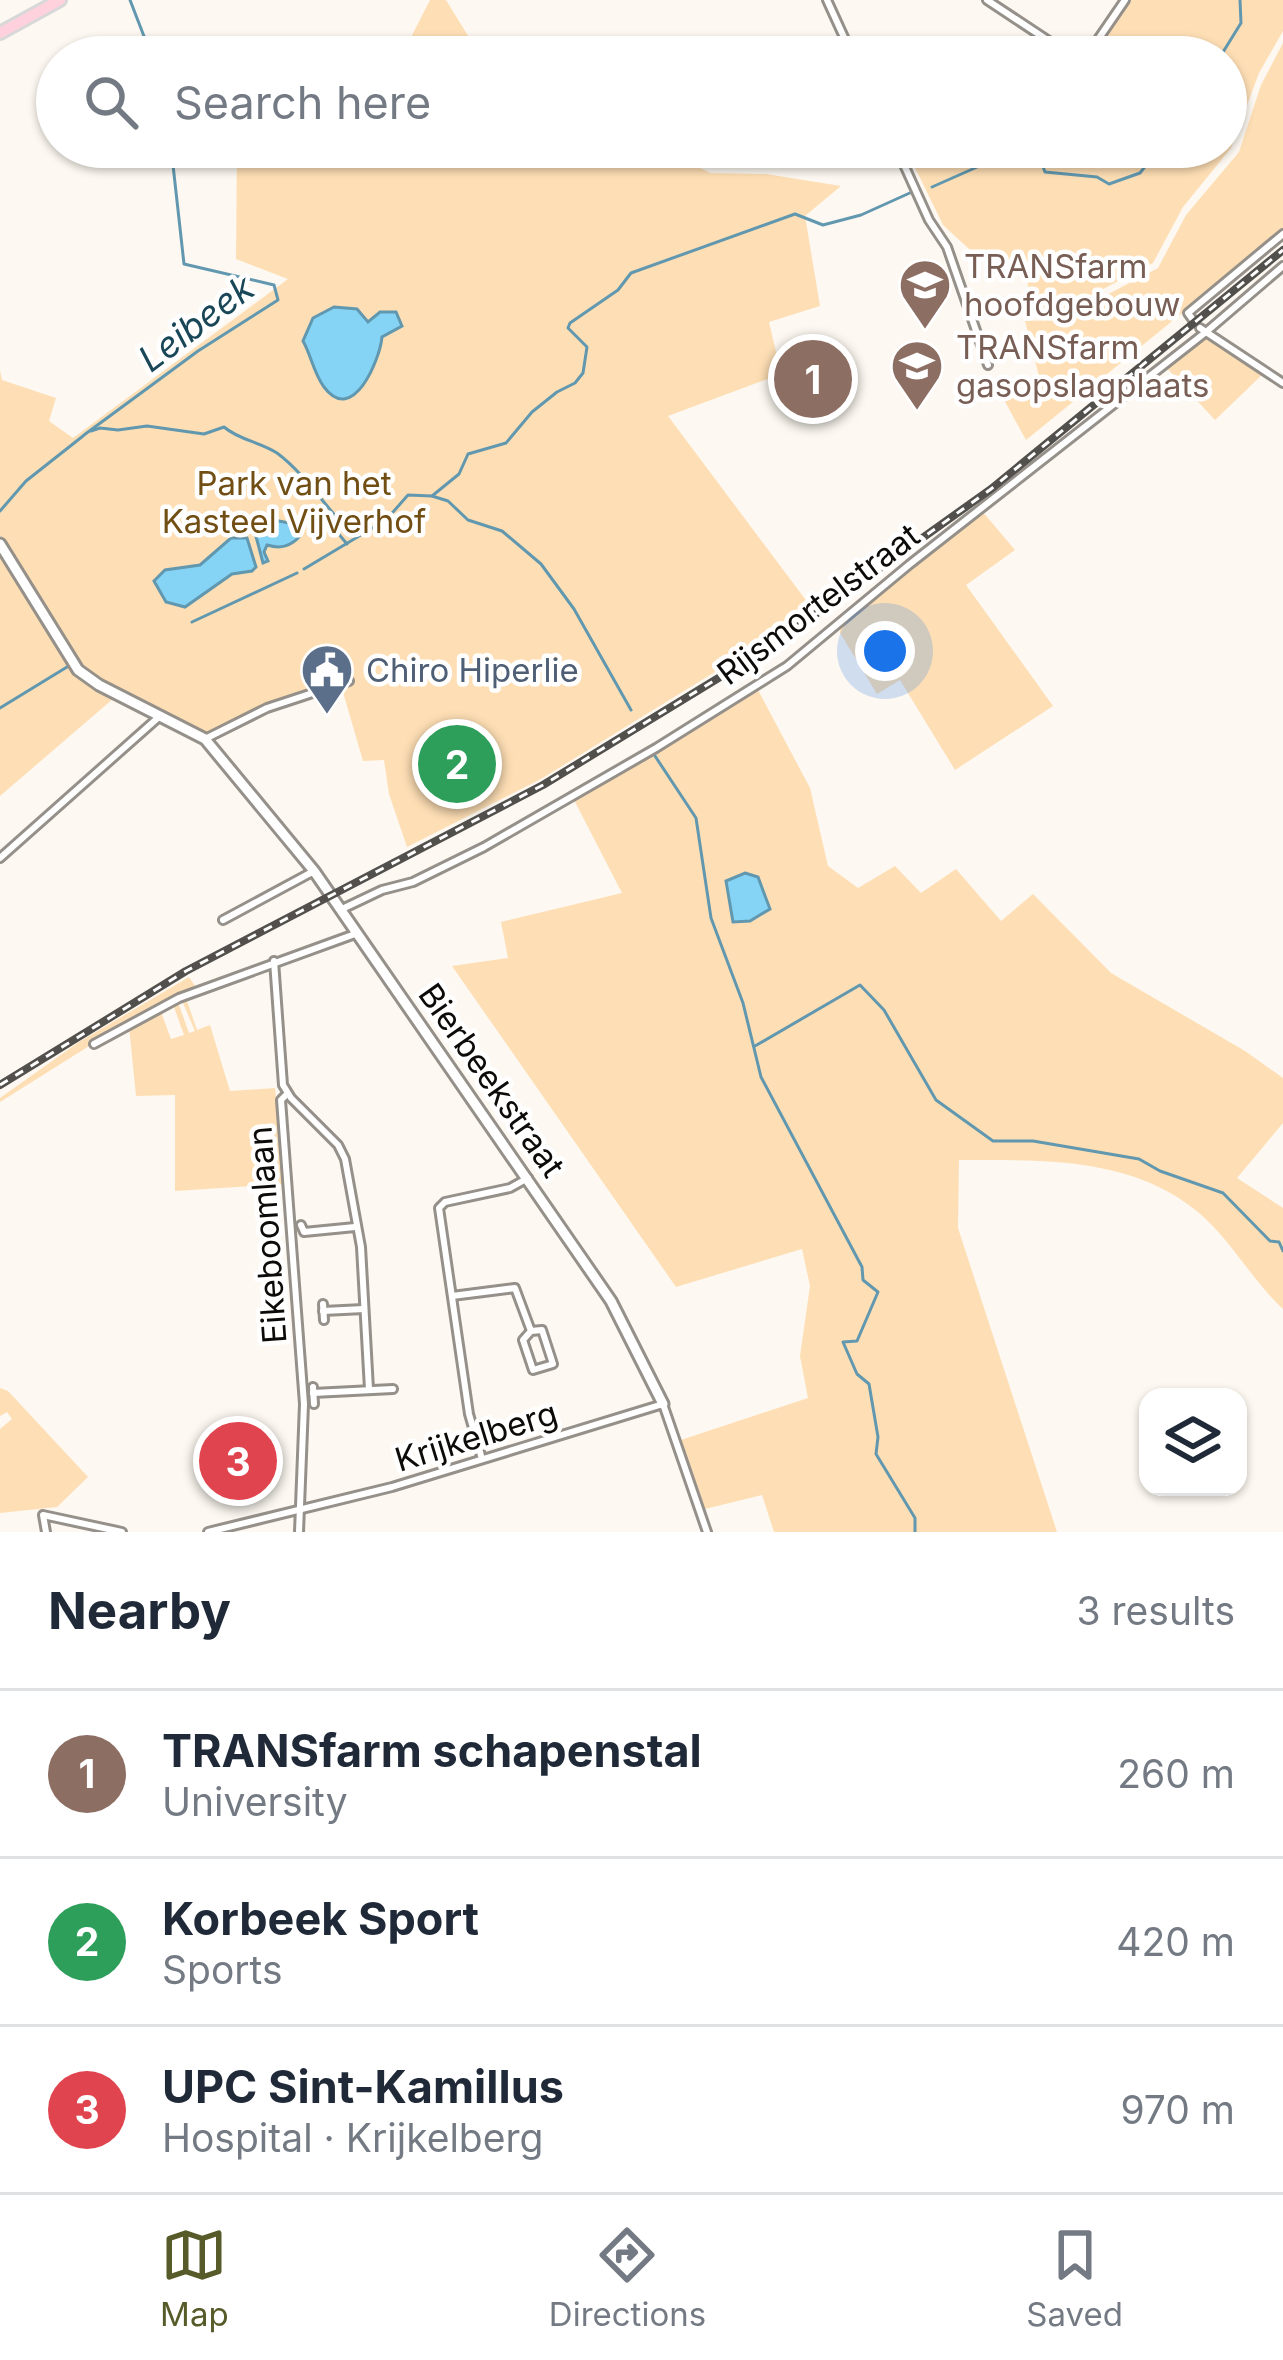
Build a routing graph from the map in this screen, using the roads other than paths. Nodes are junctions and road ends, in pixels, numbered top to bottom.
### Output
1 (60, 0) edge
2 (827, 0) edge
3 (987, 0) edge
4 (1125, 0) edge
5 (0, 33) edge
6 (843, 36) edge
7 (1041, 36) edge
8 (1100, 36) edge
9 (905, 168) edge
10 (1283, 234) edge
11 (1283, 266) edge
12 (1191, 317) dead end
13 (1203, 330) junction
14 (988, 365) dead end
15 (1283, 383) edge
16 (0, 544) edge
17 (349, 681) dead end
18 (160, 716) junction
19 (205, 740) junction
20 (0, 858) edge
21 (314, 871) junction
22 (339, 911) junction
23 (223, 920) dead end
24 (356, 934) junction
25 (274, 961) junction
26 (94, 1045) dead end
27 (287, 1094) junction
28 (527, 1178) junction
29 (301, 1225) dead end
30 (356, 1227) junction
31 (452, 1296) junction
32 (364, 1309) junction
33 (323, 1312) dead end
34 (531, 1331) junction
35 (369, 1389) junction
36 (393, 1389) dead end
37 (314, 1404) dead end
38 (663, 1404) junction
39 (482, 1459) junction
40 (301, 1509) junction
41 (46, 1532) edge
42 (122, 1532) edge
43 (208, 1532) edge
44 (299, 1532) edge
45 (707, 1532) edge

1 - 5 main road
2 - 6 street
3 - 7 street
4 - 8 street
9 - 14 street
10 - 12 street
11 - 13 street, Rijsmortelstraat
13 - 15 street
13 - 22 street, Rijsmortelstraat
16 - 18 street, Bierbeekstraat
17 - 19 street
18 - 19 street, Bierbeekstraat
18 - 20 street
19 - 21 street, Bierbeekstraat
21 - 22 street, Bierbeekstraat
21 - 23 street
22 - 24 street, Bierbeekstraat
24 - 25 street
24 - 28 street, Bierbeekstraat
25 - 26 street
25 - 27 street, Eikeboomlaan
27 - 30 street
27 - 40 street, Eikeboomlaan
28 - 31 street
28 - 38 street, Bierbeekstraat
29 - 30 street
30 - 32 street
31 - 34 street
31 - 39 street
32 - 33 street
32 - 35 street
34 - 34 street
35 - 36 street
35 - 37 street
38 - 39 street, Krijkelberg
38 - 45 street, Bierbeekstraat
39 - 40 street, Krijkelberg
40 - 43 street, Krijkelberg
40 - 44 street
41 - 42 street

